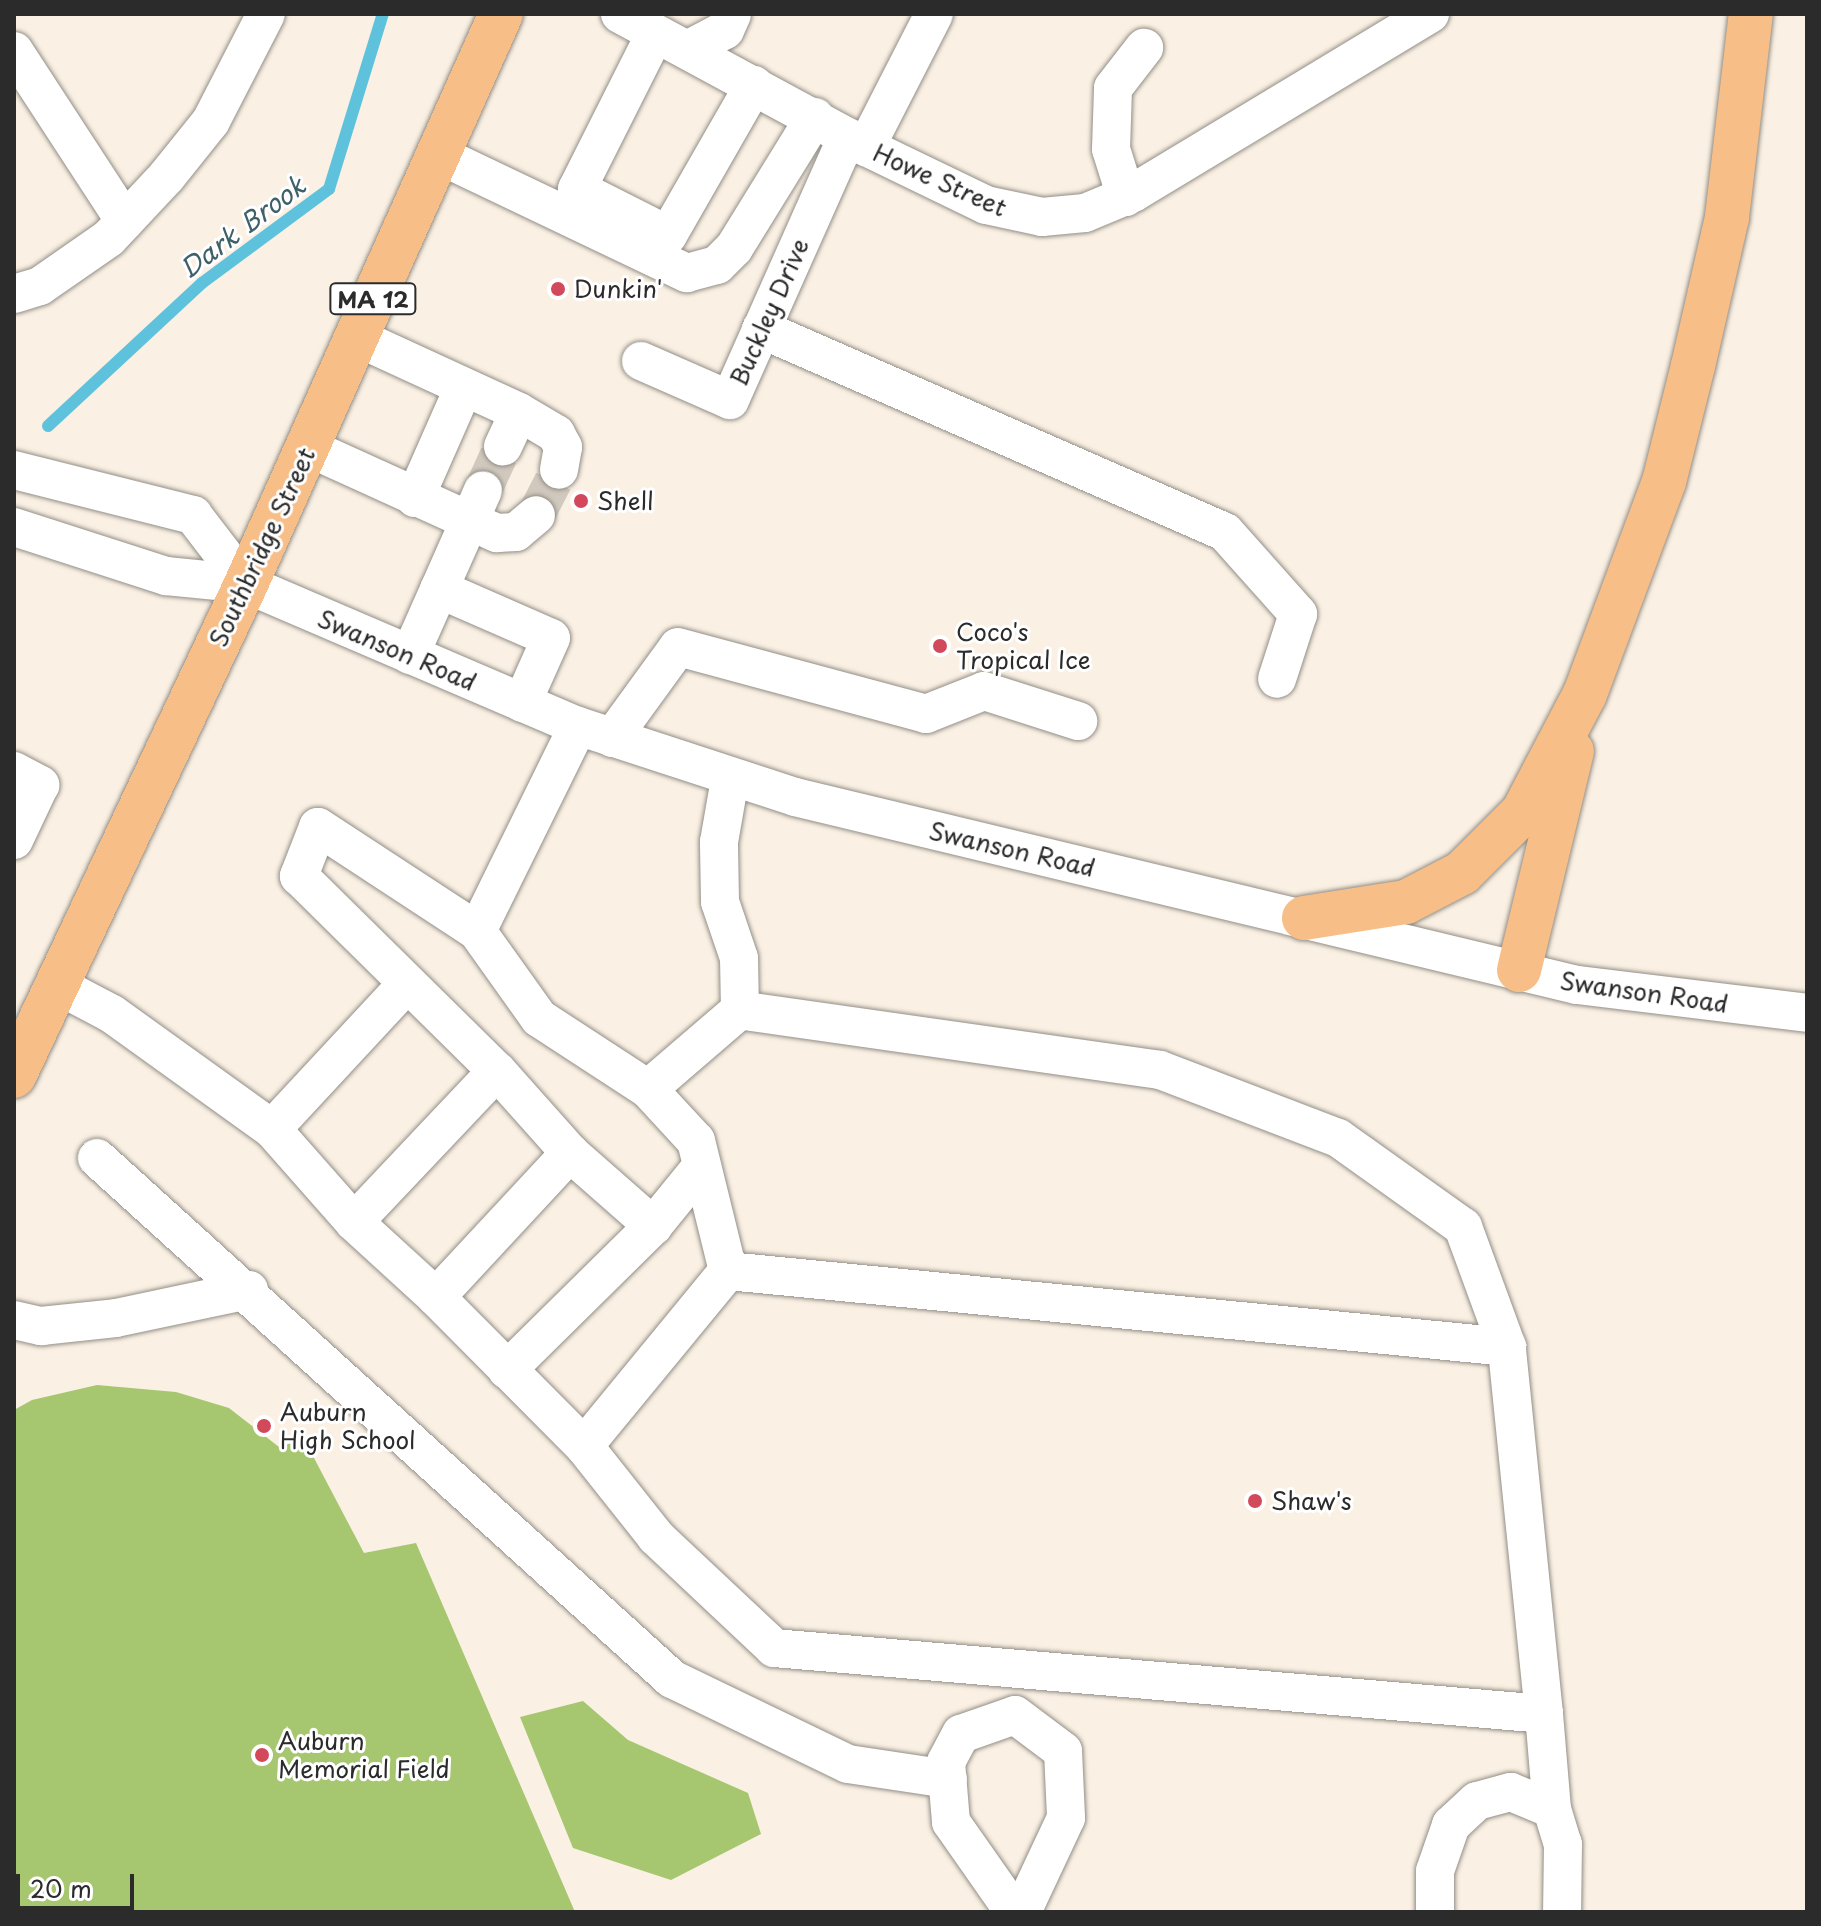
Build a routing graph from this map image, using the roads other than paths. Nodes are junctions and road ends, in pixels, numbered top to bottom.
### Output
1 (266, 14) edge
2 (501, 14) edge
3 (620, 14) edge
4 (701, 14) edge
5 (732, 14) edge
6 (934, 14) edge
7 (1430, 14) edge
8 (1751, 14) edge
9 (671, 42) junction
10 (1144, 48) dead end
11 (14, 51) edge
12 (754, 85) junction
13 (815, 117) junction
14 (856, 142) junction
15 (437, 154) junction
16 (1126, 197) junction
17 (571, 202) junction
18 (125, 221) junction
19 (662, 246) junction
20 (14, 294) edge
21 (761, 329) junction
22 (356, 337) junction
23 (641, 361) dead end
24 (464, 387) junction
25 (307, 447) junction
26 (14, 470) edge
27 (559, 470) tunnel mouth
28 (415, 498) junction
29 (475, 506) junction
30 (536, 515) tunnel mouth
31 (14, 527) edge
32 (246, 584) junction
33 (439, 589) junction
34 (410, 655) junction
35 (1277, 679) dead end
36 (1585, 694) junction
37 (522, 703) junction
38 (1078, 721) dead end
39 (595, 732) junction
40 (14, 771) edge
41 (730, 779) junction
42 (14, 840) edge
43 (1304, 918) junction
44 (477, 931) junction
45 (1519, 970) junction
46 (57, 985) junction
47 (406, 985) junction
48 (740, 1010) junction
49 (1807, 1013) edge
50 (17, 1059) edge
51 (497, 1071) junction
52 (648, 1089) junction
53 (272, 1129) junction
54 (570, 1153) junction
55 (97, 1158) dead end
56 (702, 1166) junction
57 (354, 1222) junction
58 (653, 1226) junction
59 (728, 1271) junction
60 (249, 1290) junction
61 (436, 1297) junction
62 (14, 1320) edge
63 (1507, 1347) junction
64 (507, 1370) junction
65 (584, 1446) junction
66 (1544, 1714) junction
67 (948, 1779) junction
68 (1552, 1809) junction
69 (1014, 1912) edge
70 (1022, 1912) edge
71 (1435, 1912) edge
72 (1562, 1912) edge

1 - 18 street
2 - 15 main road, Southbridge Street / MA 12
3 - 9 street, Howe Street
4 - 9 street
5 - 9 street
6 - 14 street, Buckley Drive
7 - 16 street, Howe Street
8 - 36 main road
9 - 12 street, Howe Street
9 - 17 street
10 - 16 street
11 - 18 street
12 - 13 street, Howe Street
12 - 19 street
13 - 14 street, Howe Street
13 - 19 street
14 - 16 street, Howe Street
14 - 21 street, Buckley Drive
15 - 17 street
15 - 22 main road, Southbridge Street / MA 12
17 - 19 street
18 - 20 street
21 - 23 street, Buckley Drive
21 - 35 street
22 - 24 street
22 - 25 main road, Southbridge Street / MA 12
24 - 27 street
24 - 28 street
25 - 28 street
25 - 32 main road, Southbridge Street / MA 12
26 - 32 street
28 - 29 street
29 - 30 street
29 - 33 street
31 - 32 street
32 - 34 street, Swanson Road
32 - 46 main road, Southbridge Street / MA 12
33 - 34 street
33 - 37 street
34 - 37 street, Swanson Road
36 - 43 main road
36 - 45 main road
37 - 39 street, Swanson Road
38 - 39 street
39 - 41 street, Swanson Road
39 - 44 street
40 - 42 street
41 - 43 street, Swanson Road
41 - 48 street
43 - 45 street, Swanson Road
44 - 47 street
44 - 52 street
45 - 49 street, Swanson Road
46 - 50 main road, Southbridge Street / MA 12
46 - 53 street
47 - 51 street
47 - 53 street
48 - 52 street
48 - 63 street
51 - 54 street
51 - 57 street
52 - 56 street
53 - 57 street
54 - 58 street
54 - 61 street
55 - 60 street
56 - 58 street
56 - 59 street
57 - 61 street
58 - 64 street
59 - 63 street
59 - 65 street
60 - 62 street
60 - 67 street
61 - 64 street
63 - 66 street
64 - 65 street
65 - 66 street
66 - 68 street
67 - 69 street
67 - 70 street
68 - 71 street
68 - 72 street

